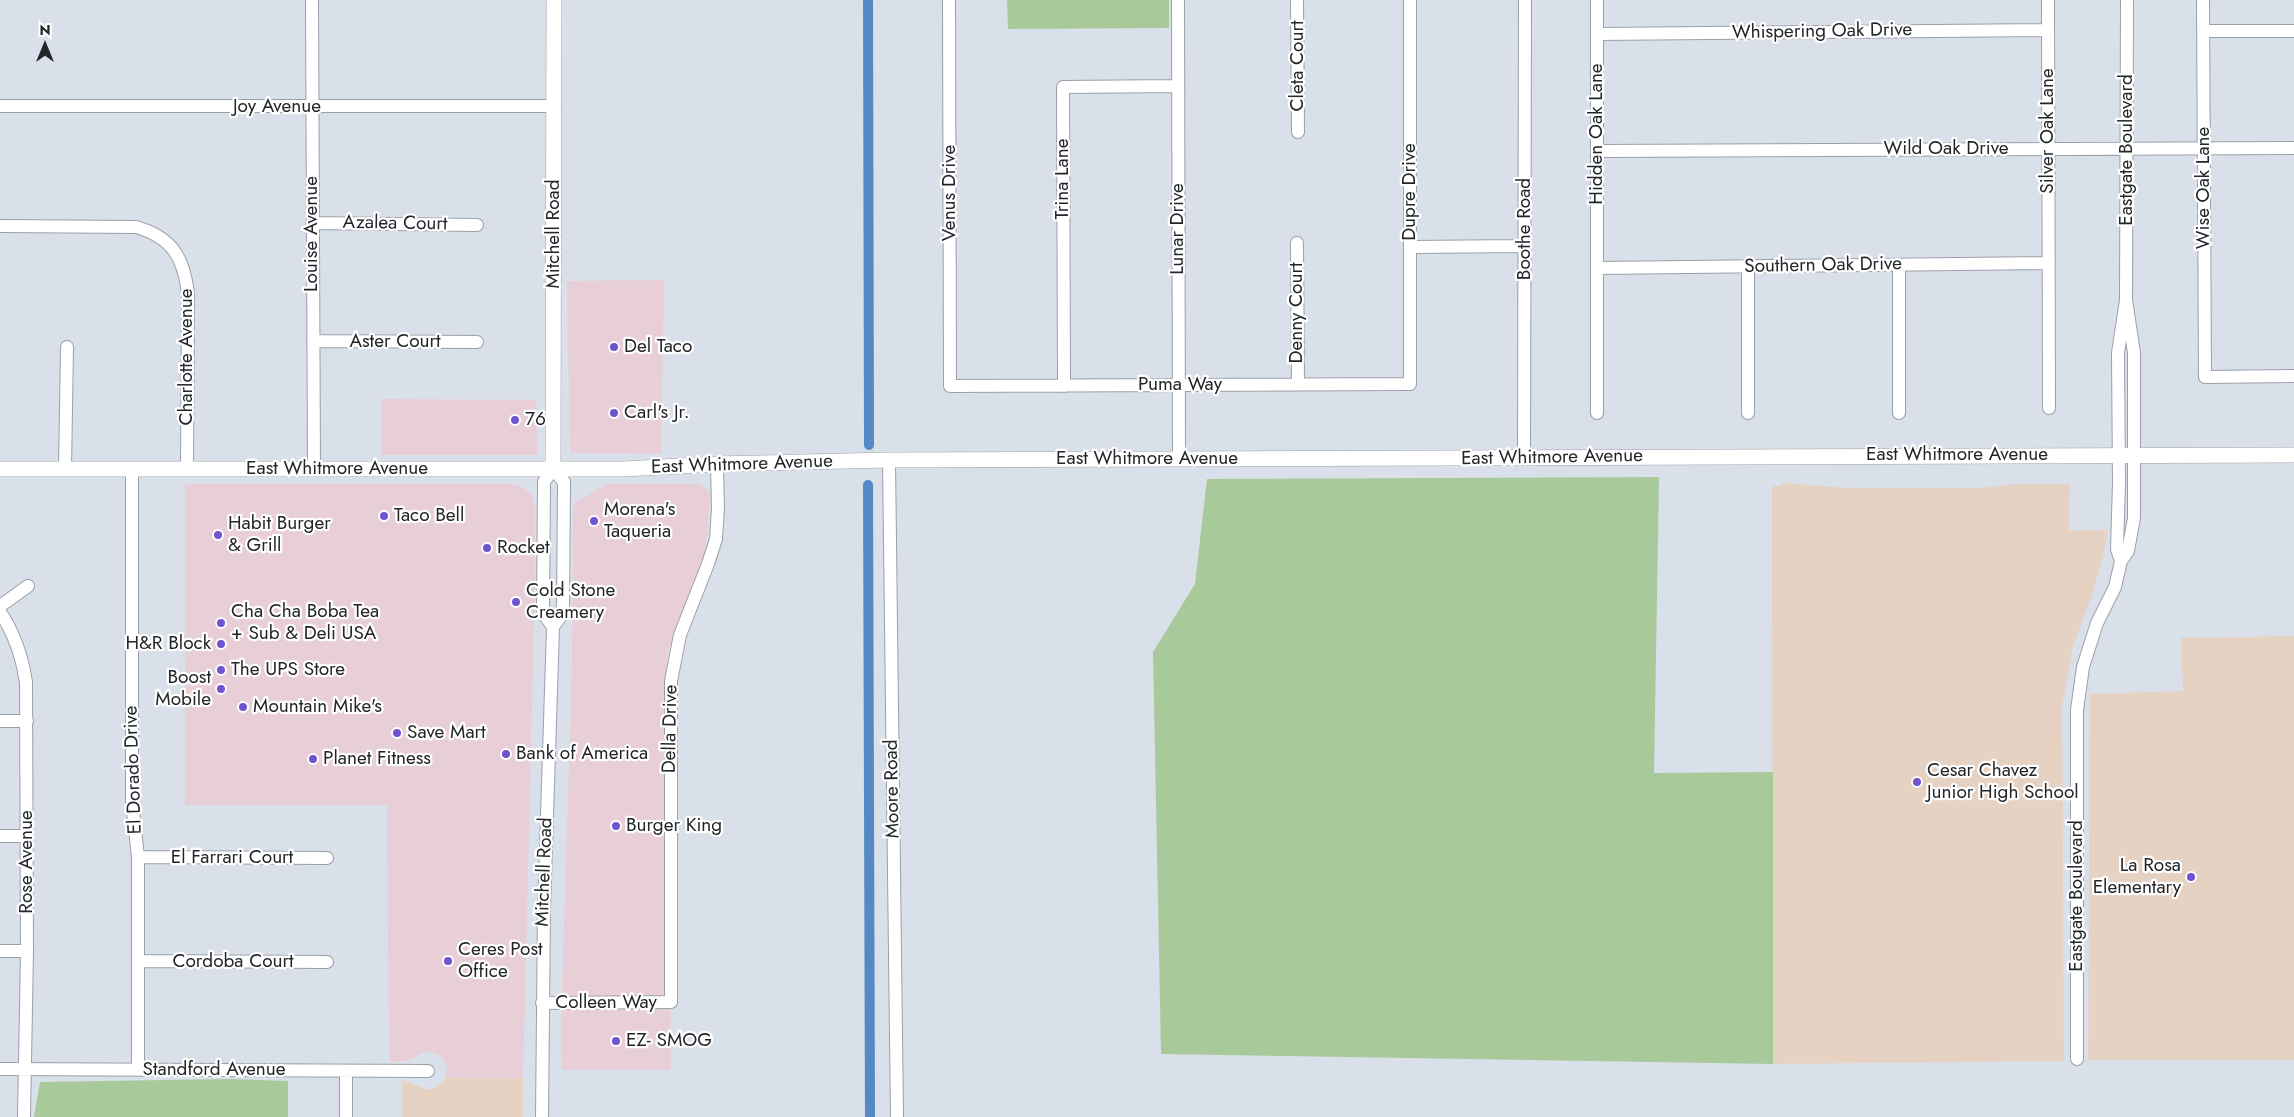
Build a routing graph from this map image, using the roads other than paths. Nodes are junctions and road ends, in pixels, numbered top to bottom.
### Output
1 (312, 0) edge
2 (554, 0) edge
3 (949, 0) edge
4 (1178, 0) edge
5 (1297, 0) edge
6 (1410, 0) edge
7 (1525, 0) edge
8 (1597, 0) edge
9 (2048, 0) edge
10 (2127, 0) edge
11 (2203, 0) edge
12 (2048, 30) junction
13 (2203, 31) junction
14 (2294, 31) edge
15 (1597, 34) junction
16 (1178, 86) junction
17 (0, 106) edge
18 (555, 106) junction
19 (312, 107) junction
20 (1298, 132) dead end
21 (2128, 148) junction
22 (2204, 148) junction
23 (2294, 148) edge
24 (2048, 149) junction
25 (1597, 152) junction
26 (312, 224) junction
27 (477, 225) dead end
28 (0, 226) edge
29 (1297, 243) dead end
30 (1525, 246) junction
31 (1410, 247) junction
32 (2049, 263) junction
33 (1899, 265) junction
34 (1748, 266) junction
35 (1597, 268) junction
36 (2126, 300) junction
37 (313, 341) junction
38 (476, 342) dead end
39 (67, 347) dead end
40 (2294, 376) edge
41 (1298, 384) junction
42 (1410, 384) joint
43 (1178, 385) junction
44 (950, 386) joint
45 (1064, 386) junction
46 (2049, 408) dead end
47 (1597, 413) dead end
48 (1748, 413) dead end
49 (1899, 413) dead end
50 (2119, 454) junction
51 (2135, 455) junction
52 (2294, 455) edge
53 (1179, 458) junction
54 (1524, 458) junction
55 (889, 460) junction
56 (717, 464) junction
57 (0, 469) edge
58 (65, 469) junction
59 (132, 469) junction
60 (187, 469) junction
61 (314, 469) junction
62 (553, 469) junction
63 (2121, 561) junction
64 (28, 586) dead end
65 (0, 606) edge
66 (0, 612) edge
67 (553, 627) junction
68 (0, 720) edge
69 (27, 721) junction
70 (0, 836) edge
71 (27, 836) junction
72 (138, 857) junction
73 (327, 858) dead end
74 (0, 951) edge
75 (27, 951) junction
76 (138, 961) junction
77 (328, 962) dead end
78 (671, 1002) joint
79 (542, 1003) junction
80 (2077, 1059) dead end
81 (0, 1069) edge
82 (23, 1070) junction
83 (138, 1070) junction
84 (346, 1070) junction
85 (428, 1071) dead end
86 (24, 1117) edge
87 (346, 1117) edge
88 (542, 1117) edge
89 (897, 1117) edge

1 - 19 street, Louise Avenue
2 - 18 main road, Mitchell Road
3 - 44 street, Venus Drive
4 - 16 street, Lunar Drive
5 - 20 street, Cleta Court
6 - 31 street, Dupre Drive
7 - 30 street, Boothe Road
8 - 15 street, Hidden Oak Lane
9 - 12 street, Silver Oak Lane
10 - 21 street, Eastgate Boulevard
11 - 13 street, Wise Oak Lane
12 - 15 street, Whispering Oak Drive
12 - 24 street, Silver Oak Lane
13 - 14 street
13 - 22 street, Wise Oak Lane
15 - 25 street, Hidden Oak Lane
16 - 43 street, Lunar Drive
16 - 45 street, Trina Lane
17 - 19 street, Joy Avenue
18 - 19 street, Joy Avenue
18 - 62 main road, Mitchell Road
19 - 26 street, Louise Avenue
21 - 22 street, Wild Oak Drive
21 - 24 street, Wild Oak Drive
21 - 36 street, Eastgate Boulevard
22 - 23 street, Wild Oak Drive
22 - 40 street, Wise Oak Lane
24 - 25 street, Wild Oak Drive
24 - 32 street, Silver Oak Lane
25 - 35 street, Hidden Oak Lane
26 - 27 street, Azalea Court
26 - 37 street, Louise Avenue
28 - 60 street, Charlotte Avenue
29 - 41 street, Denny Court
30 - 31 street
30 - 54 street, Boothe Road
31 - 42 street, Dupre Drive
32 - 33 street, Southern Oak Drive
32 - 46 street, Silver Oak Lane
33 - 34 street, Southern Oak Drive
33 - 49 street
34 - 35 street, Southern Oak Drive
34 - 48 street
35 - 47 street, Hidden Oak Lane
36 - 50 street, Eastgate Boulevard
36 - 51 street, Eastgate Boulevard
37 - 38 street, Aster Court
37 - 61 street, Louise Avenue
39 - 58 street
41 - 42 street, Puma Way
41 - 43 street, Puma Way
43 - 45 street, Puma Way
43 - 53 street, Lunar Drive
44 - 45 street, Puma Way
50 - 51 main road, East Whitmore Avenue
50 - 54 main road, East Whitmore Avenue
50 - 63 street, Eastgate Boulevard
51 - 52 main road, East Whitmore Avenue
51 - 63 street, Eastgate Boulevard
53 - 54 main road, East Whitmore Avenue
53 - 55 main road, East Whitmore Avenue
55 - 56 main road, East Whitmore Avenue
55 - 89 street, Moore Road
56 - 62 main road, East Whitmore Avenue
56 - 78 street, Della Drive
57 - 58 main road, East Whitmore Avenue
58 - 59 main road, East Whitmore Avenue
59 - 60 main road, East Whitmore Avenue
59 - 72 street, El Dorado Drive
60 - 61 main road, East Whitmore Avenue
61 - 62 main road, East Whitmore Avenue
62 - 67 street, Mitchell Road
62 - 67 street, Mitchell Road
63 - 80 street, Eastgate Boulevard
64 - 65 street
66 - 69 street, Rose Avenue
67 - 79 street, Mitchell Road
68 - 69 street
69 - 71 street, Rose Avenue
70 - 71 street
71 - 75 street, Rose Avenue
72 - 73 street, El Farrari Court
72 - 76 street, El Dorado Drive
74 - 75 street
75 - 82 street, Rose Avenue
76 - 77 street, Cordoba Court
76 - 83 street, El Dorado Drive
78 - 79 street, Colleen Way
79 - 88 street, Mitchell Road
81 - 82 street, Standford Avenue
82 - 83 street, Standford Avenue
82 - 86 street, Rose Avenue
83 - 84 street, Standford Avenue
84 - 85 street, Standford Avenue
84 - 87 street

